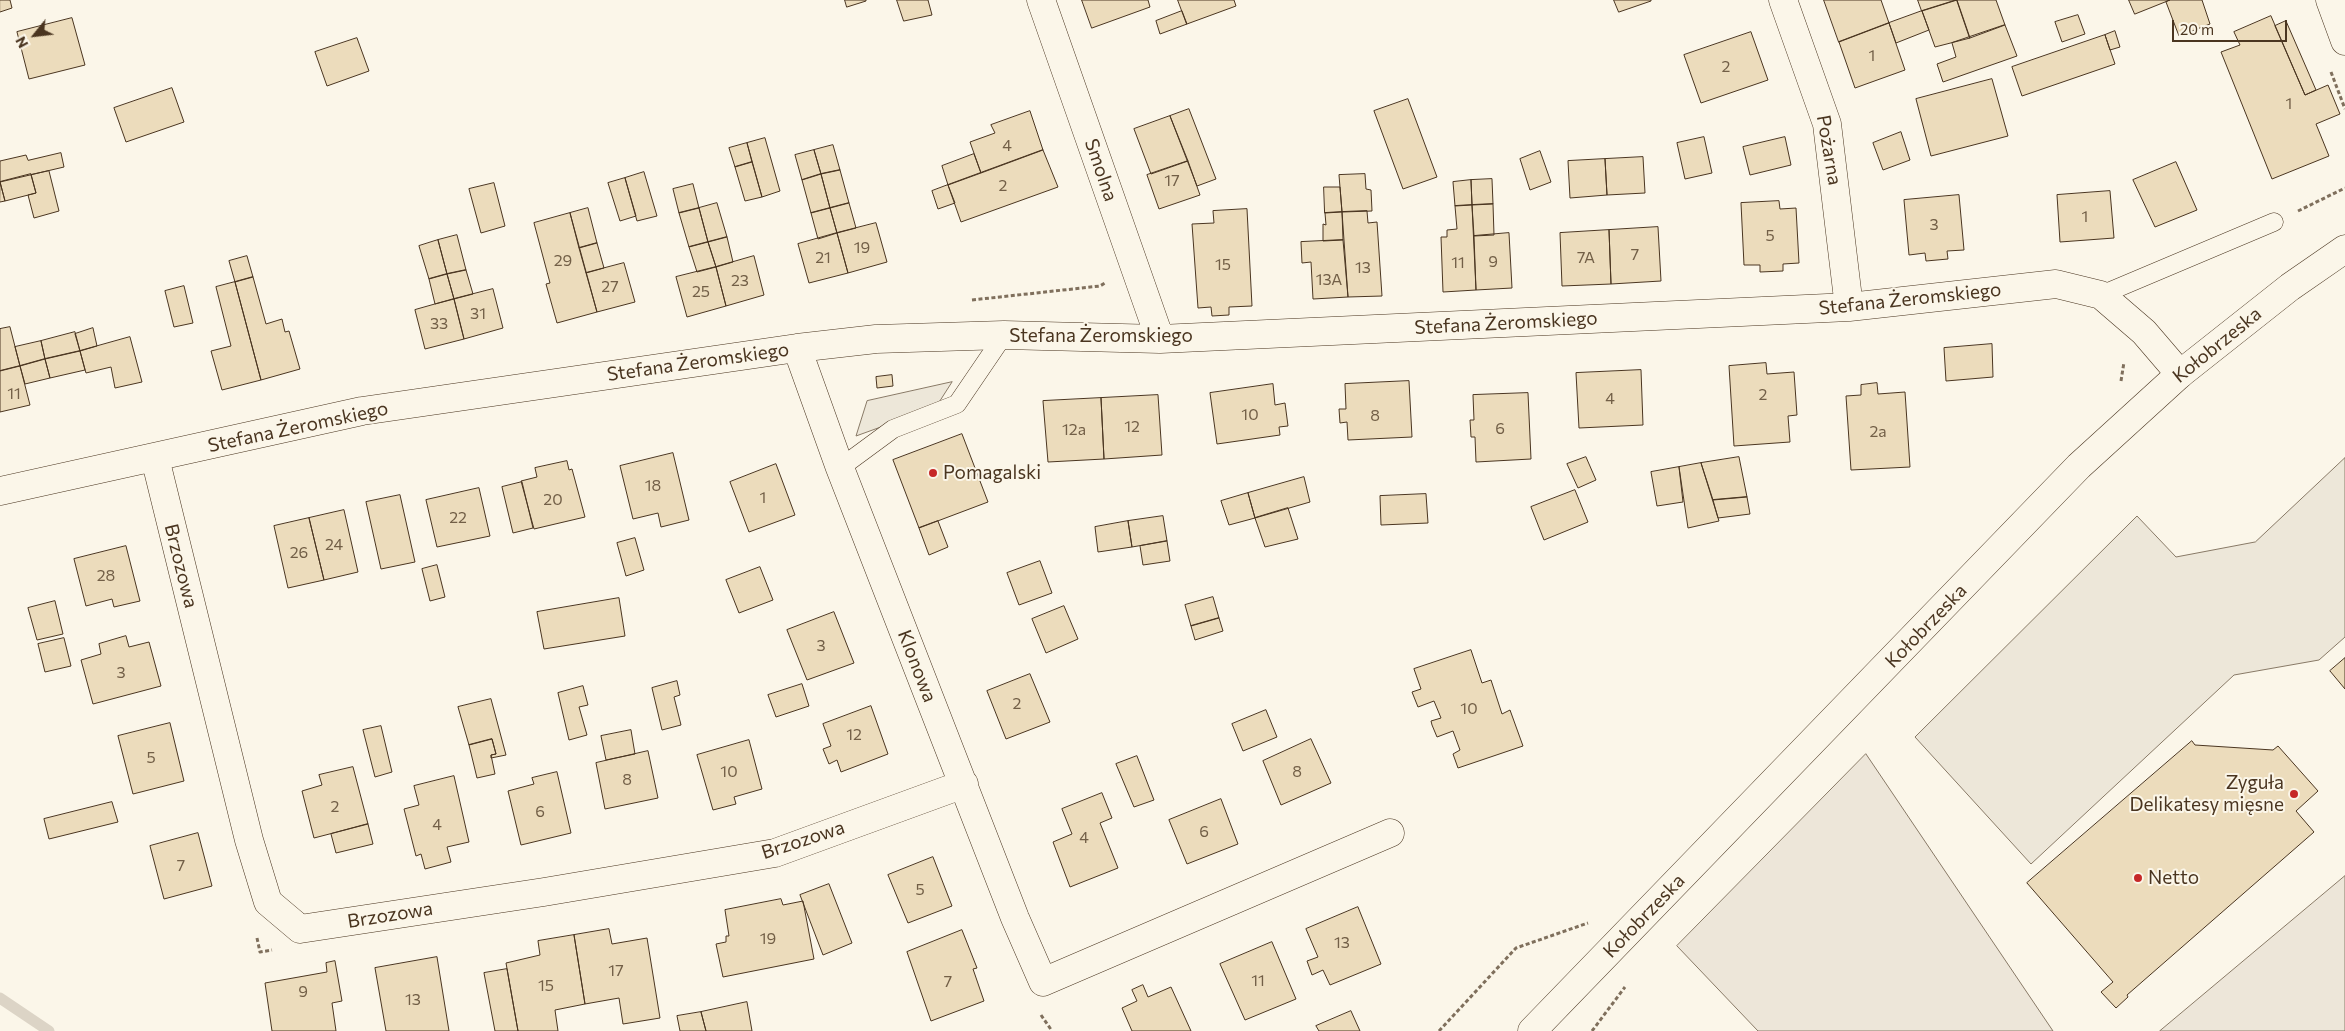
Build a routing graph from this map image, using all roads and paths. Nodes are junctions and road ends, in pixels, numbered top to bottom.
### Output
1 (1041, 0) edge
2 (1783, 0) edge
3 (2330, 0) edge
4 (2345, 41) edge
5 (2345, 188) edge
6 (2274, 222) joint
7 (2345, 249) edge
8 (1129, 250) junction
9 (2101, 294) junction
10 (970, 300) dead end
11 (1849, 307) junction
12 (1004, 336) junction
13 (1160, 339) junction
14 (797, 348) junction
15 (2180, 374) junction
16 (156, 458) junction
17 (840, 468) junction
18 (0, 491) edge
19 (964, 784) junction
20 (1390, 833) dead end
21 (1596, 921) dead end
22 (255, 932) dead end
23 (276, 949) dead end
24 (1039, 995) junction
25 (1052, 1031) edge
26 (1439, 1031) edge
27 (1532, 1031) edge

1 - 8 street, Smolna
2 - 11 street, Pożarna
3 - 4 street
5 - 6 path
6 - 9 lane
7 - 15 street, Kołobrzeska
8 - 10 path
8 - 13 street, Smolna
9 - 11 street, Stefana Żeromskiego
9 - 15 street, Stefana Żeromskiego
11 - 13 street, Stefana Żeromskiego
12 - 13 street, Stefana Żeromskiego
12 - 14 street, Stefana Żeromskiego
12 - 17 lane
14 - 16 street, Stefana Żeromskiego
14 - 17 street, Klonowa
15 - 27 street, Kołobrzeska
16 - 18 street, Stefana Żeromskiego
16 - 19 street, Brzozowa
17 - 19 street, Klonowa
19 - 24 street, Klonowa
20 - 24 street
21 - 26 path
22 - 23 path
24 - 25 path

